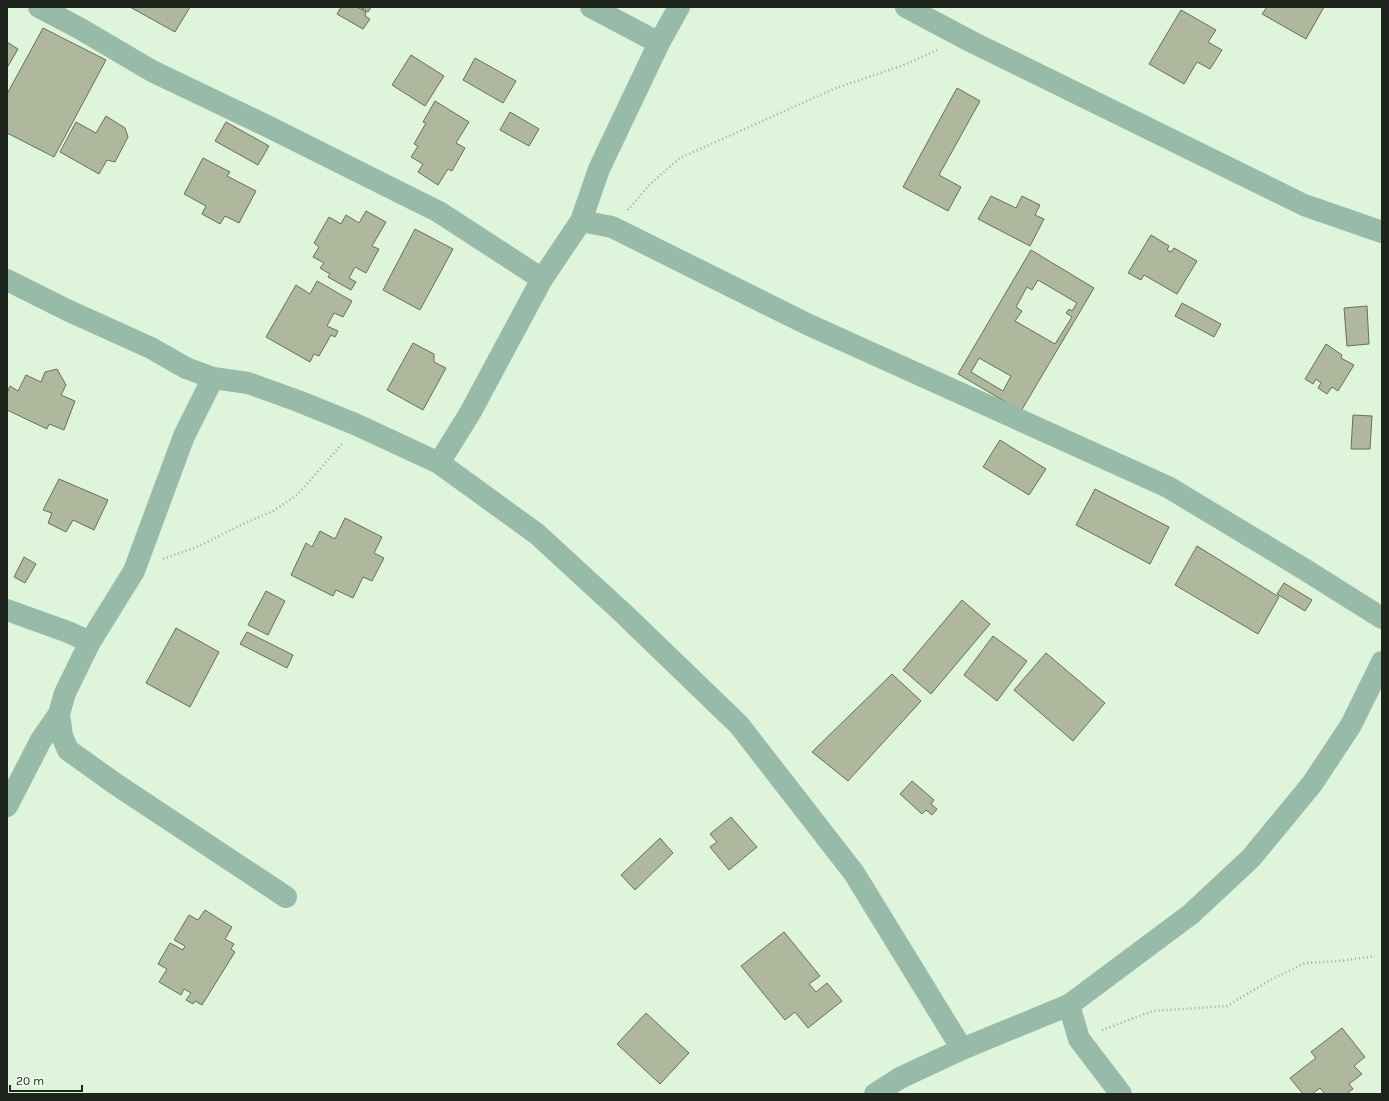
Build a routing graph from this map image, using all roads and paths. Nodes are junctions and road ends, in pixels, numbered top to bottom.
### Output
1 (39, 7) edge
2 (591, 7) edge
3 (679, 7) edge
4 (906, 7) edge
5 (972, 42) junction
6 (659, 43) junction
7 (581, 221) junction
8 (612, 227) junction
9 (1382, 232) edge
10 (542, 279) junction
11 (7, 280) edge
12 (212, 378) junction
13 (355, 424) junction
14 (439, 463) junction
15 (134, 571) junction
16 (7, 610) edge
17 (1382, 618) edge
18 (90, 642) junction
19 (1382, 662) edge
20 (59, 714) junction
21 (7, 806) edge
22 (286, 897) dead end
23 (1375, 956) dead end
24 (1068, 1005) junction
25 (1079, 1039) junction
26 (962, 1049) junction
27 (875, 1094) edge
28 (1121, 1094) edge

1 - 10 street
2 - 6 street
3 - 6 street
4 - 5 street
5 - 8 path
5 - 9 street
6 - 7 street
7 - 8 street
7 - 10 street
8 - 17 street
10 - 14 street
11 - 12 street
12 - 13 street
12 - 15 street
13 - 14 street
13 - 15 path
14 - 26 street
15 - 18 street
16 - 18 street
18 - 20 street
19 - 24 street
20 - 21 street
20 - 22 street
23 - 25 path
24 - 25 street
24 - 26 street
25 - 28 street
26 - 27 street

